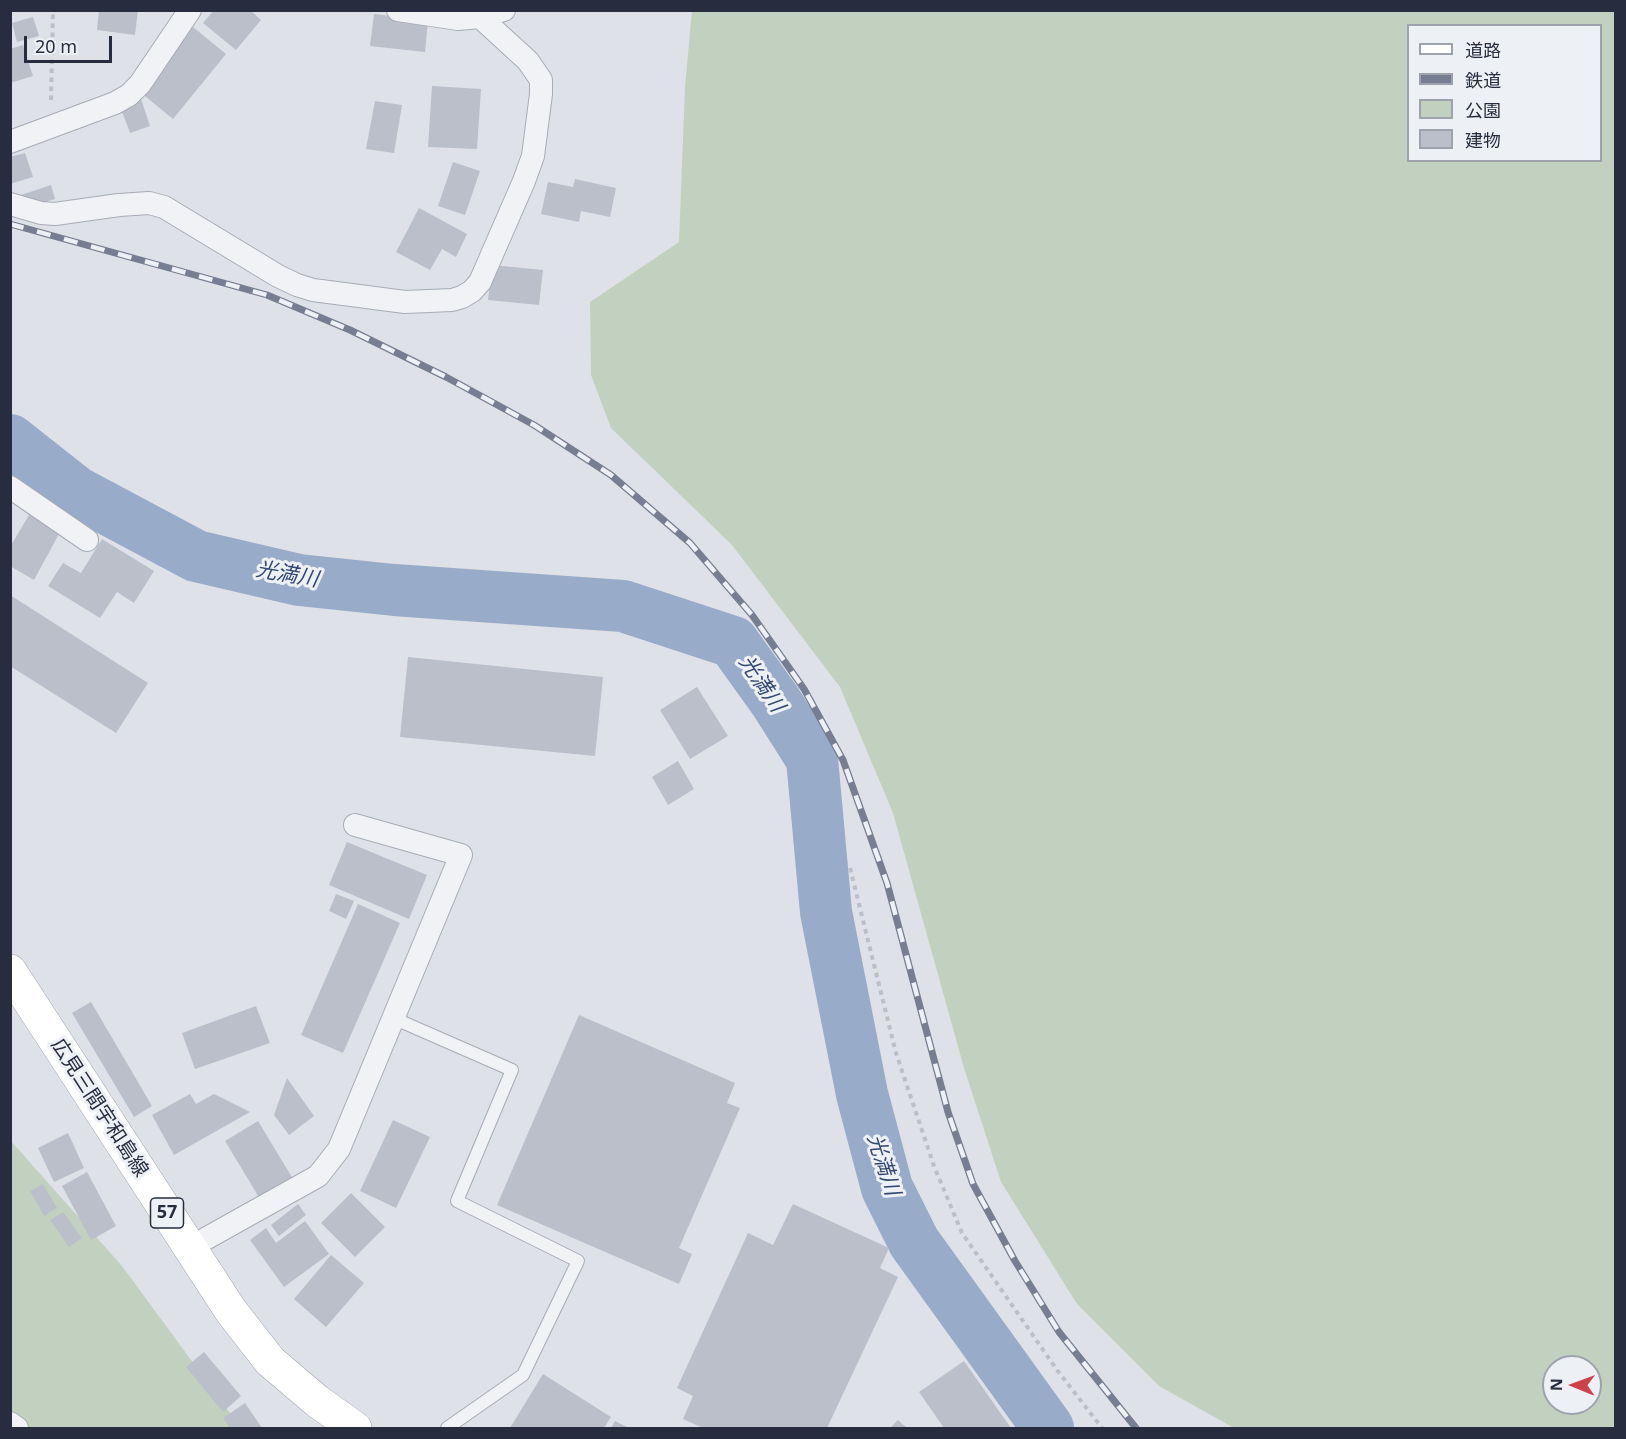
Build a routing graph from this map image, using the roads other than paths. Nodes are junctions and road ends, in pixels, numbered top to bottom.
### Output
1 (398, 10) edge
2 (504, 10) edge
3 (190, 11) edge
4 (480, 17) junction
5 (10, 142) edge
6 (10, 204) edge
7 (10, 487) edge
8 (87, 540) dead end
9 (355, 825) dead end
10 (10, 970) edge
11 (393, 1018) junction
12 (189, 1248) junction
13 (323, 1415) edge
14 (10, 1423) edge
15 (17, 1428) edge
16 (355, 1428) edge
17 (447, 1428) edge

1 - 4 street
2 - 4 street
3 - 5 street
4 - 6 street
7 - 8 street
9 - 11 street
10 - 12 main road, 広見三間宇和島線 / 57
11 - 12 street
11 - 17 lane
12 - 13 main road, 広見三間宇和島線 / 57
13 - 16 main road, 広見三間宇和島線 / 57
14 - 15 street

